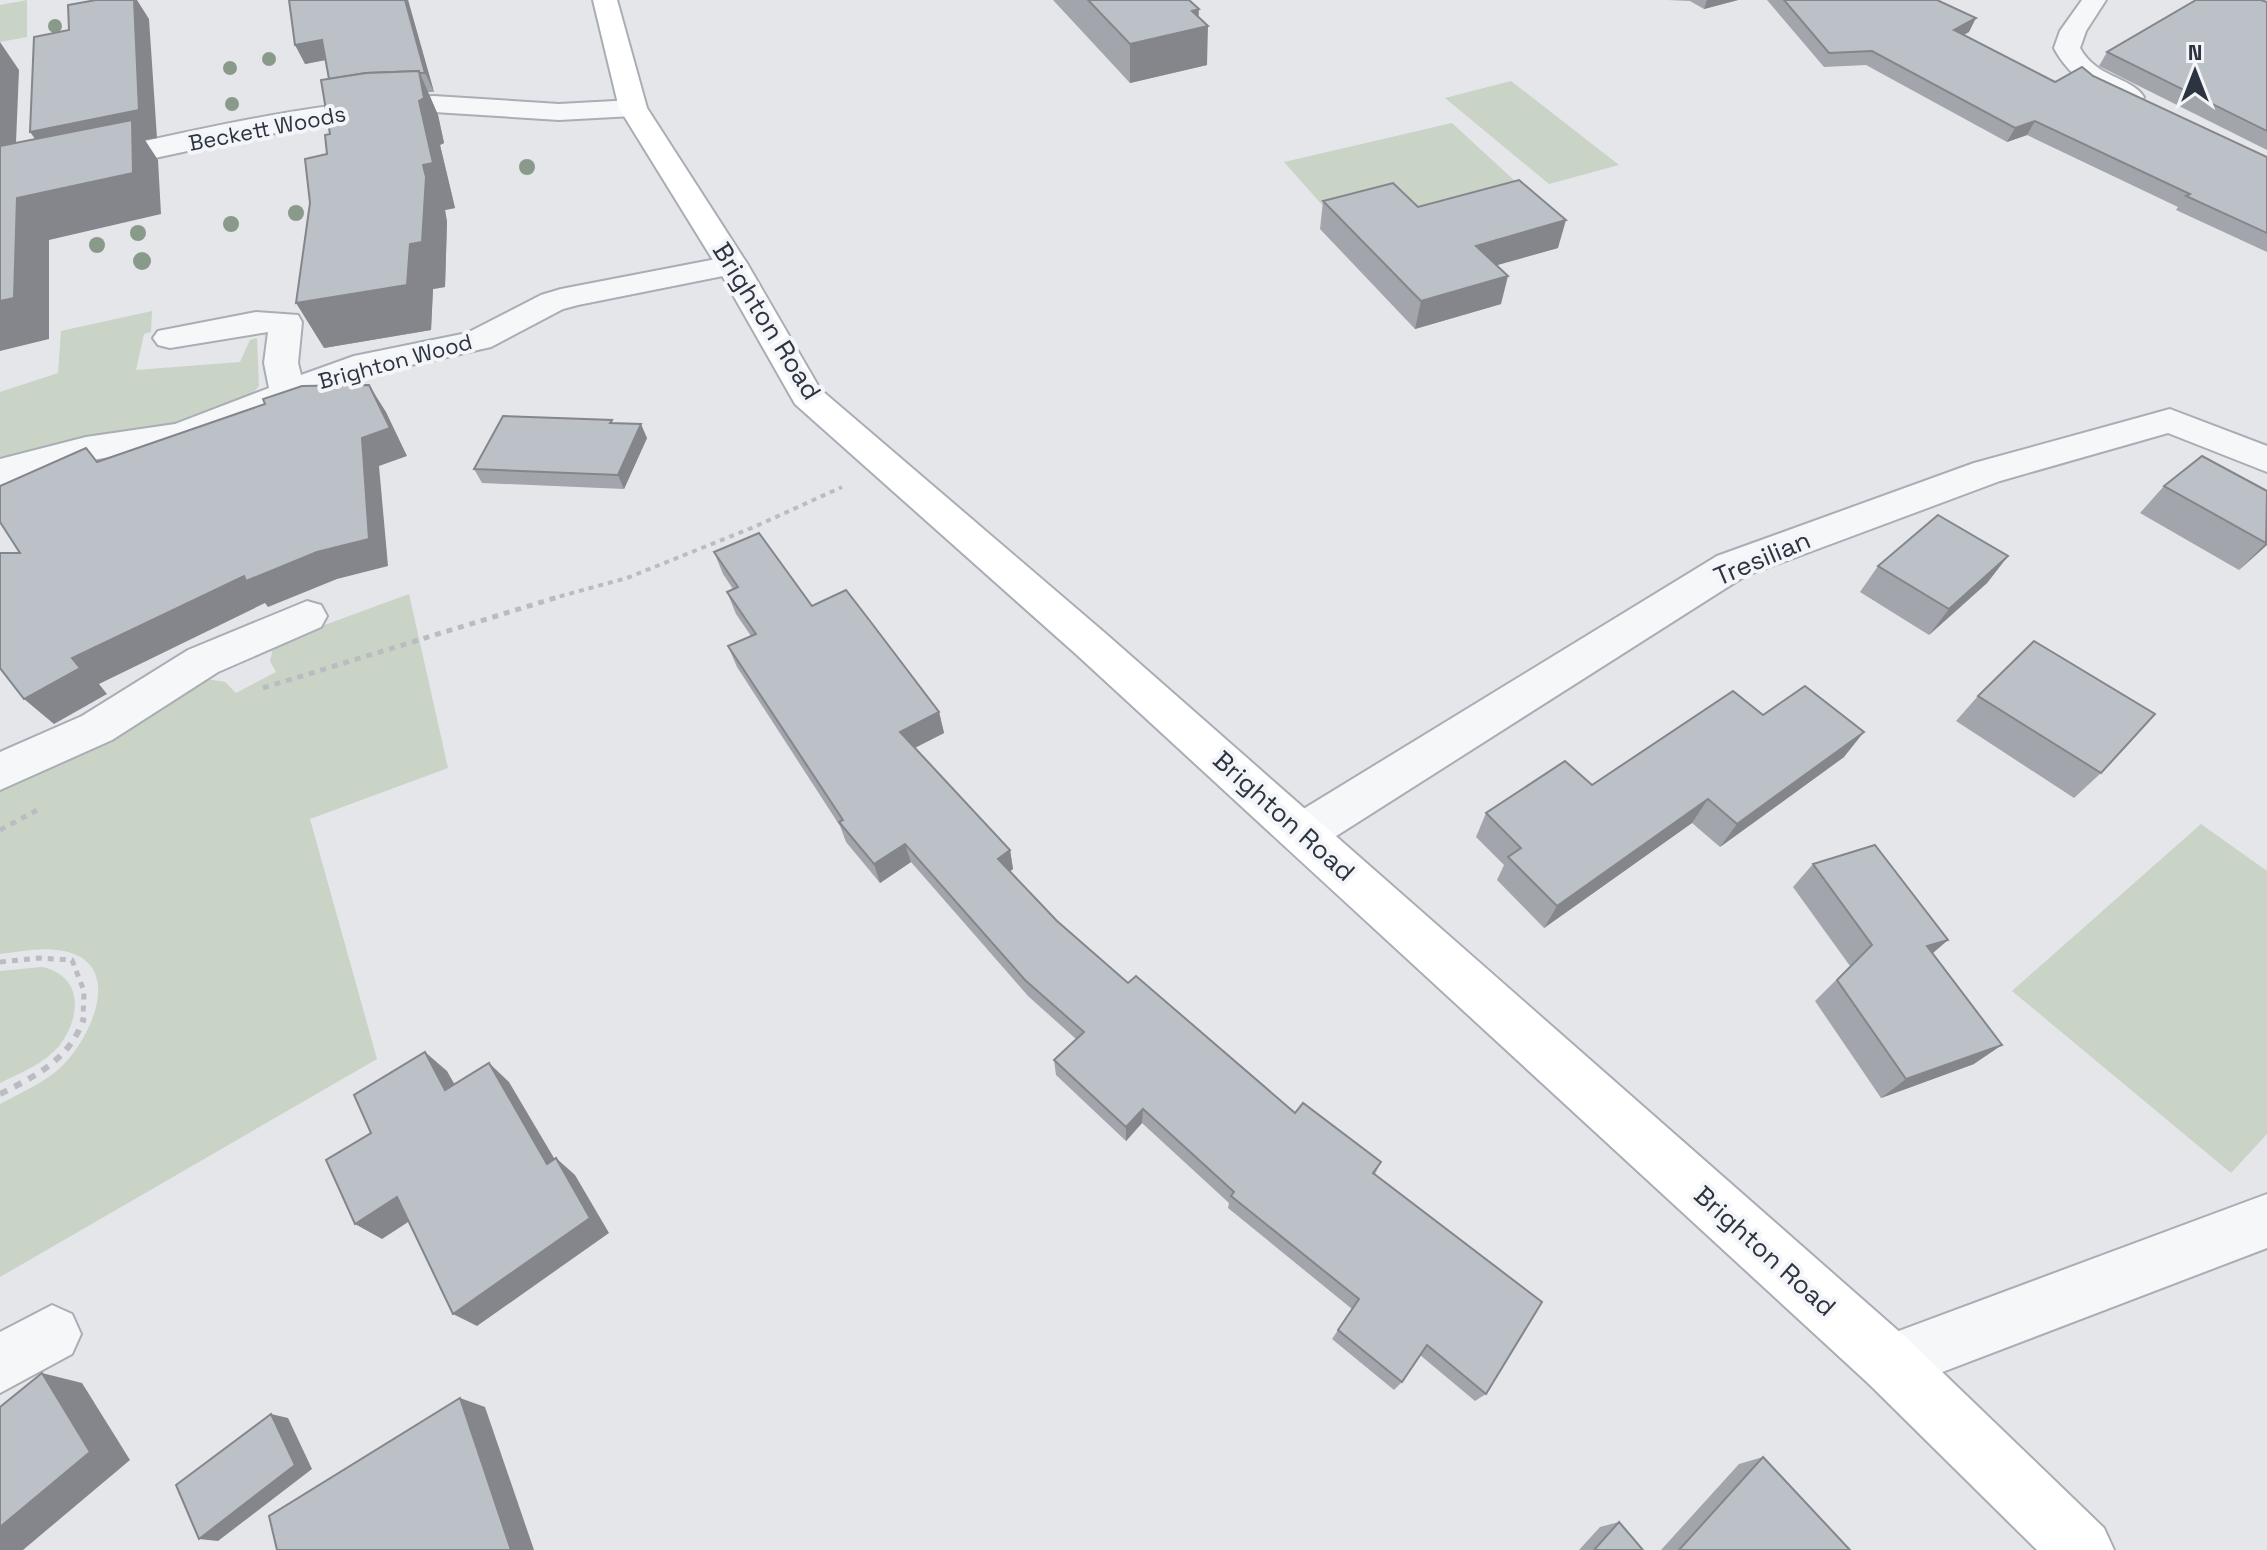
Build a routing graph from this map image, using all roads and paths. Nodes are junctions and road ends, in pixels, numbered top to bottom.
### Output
1 (605, 0) edge
2 (2094, 0) edge
3 (633, 108) junction
4 (2153, 108) edge
5 (33, 145) edge
6 (32, 175) junction
7 (0, 182) edge
8 (732, 265) junction
9 (170, 338) dead end
10 (287, 392) junction
11 (2267, 460) edge
12 (887, 466) junction
13 (0, 473) edge
14 (307, 616) dead end
15 (254, 692) dead end
16 (0, 772) edge
17 (52, 802) dead end
18 (0, 830) edge
19 (1303, 833) junction
20 (0, 962) edge
21 (0, 1094) edge
22 (2267, 1221) edge
23 (52, 1334) dead end
24 (1890, 1363) junction
25 (0, 1364) edge
26 (2082, 1550) edge

1 - 3 street, Brighton Road
2 - 4 street
3 - 6 street, Beckett Woods
3 - 8 street, Brighton Road
5 - 6 street
6 - 7 street, Beckett Woods
8 - 10 street, Brighton Wood
8 - 12 street, Brighton Road
9 - 10 street, Brighton Wood
10 - 13 street, Brighton Wood
11 - 19 street, Tresilian
12 - 15 path
12 - 19 street, Brighton Road
14 - 16 street
17 - 18 path
19 - 24 street, Brighton Road
20 - 21 path
22 - 24 street
23 - 25 street
24 - 26 street, Brighton Road

